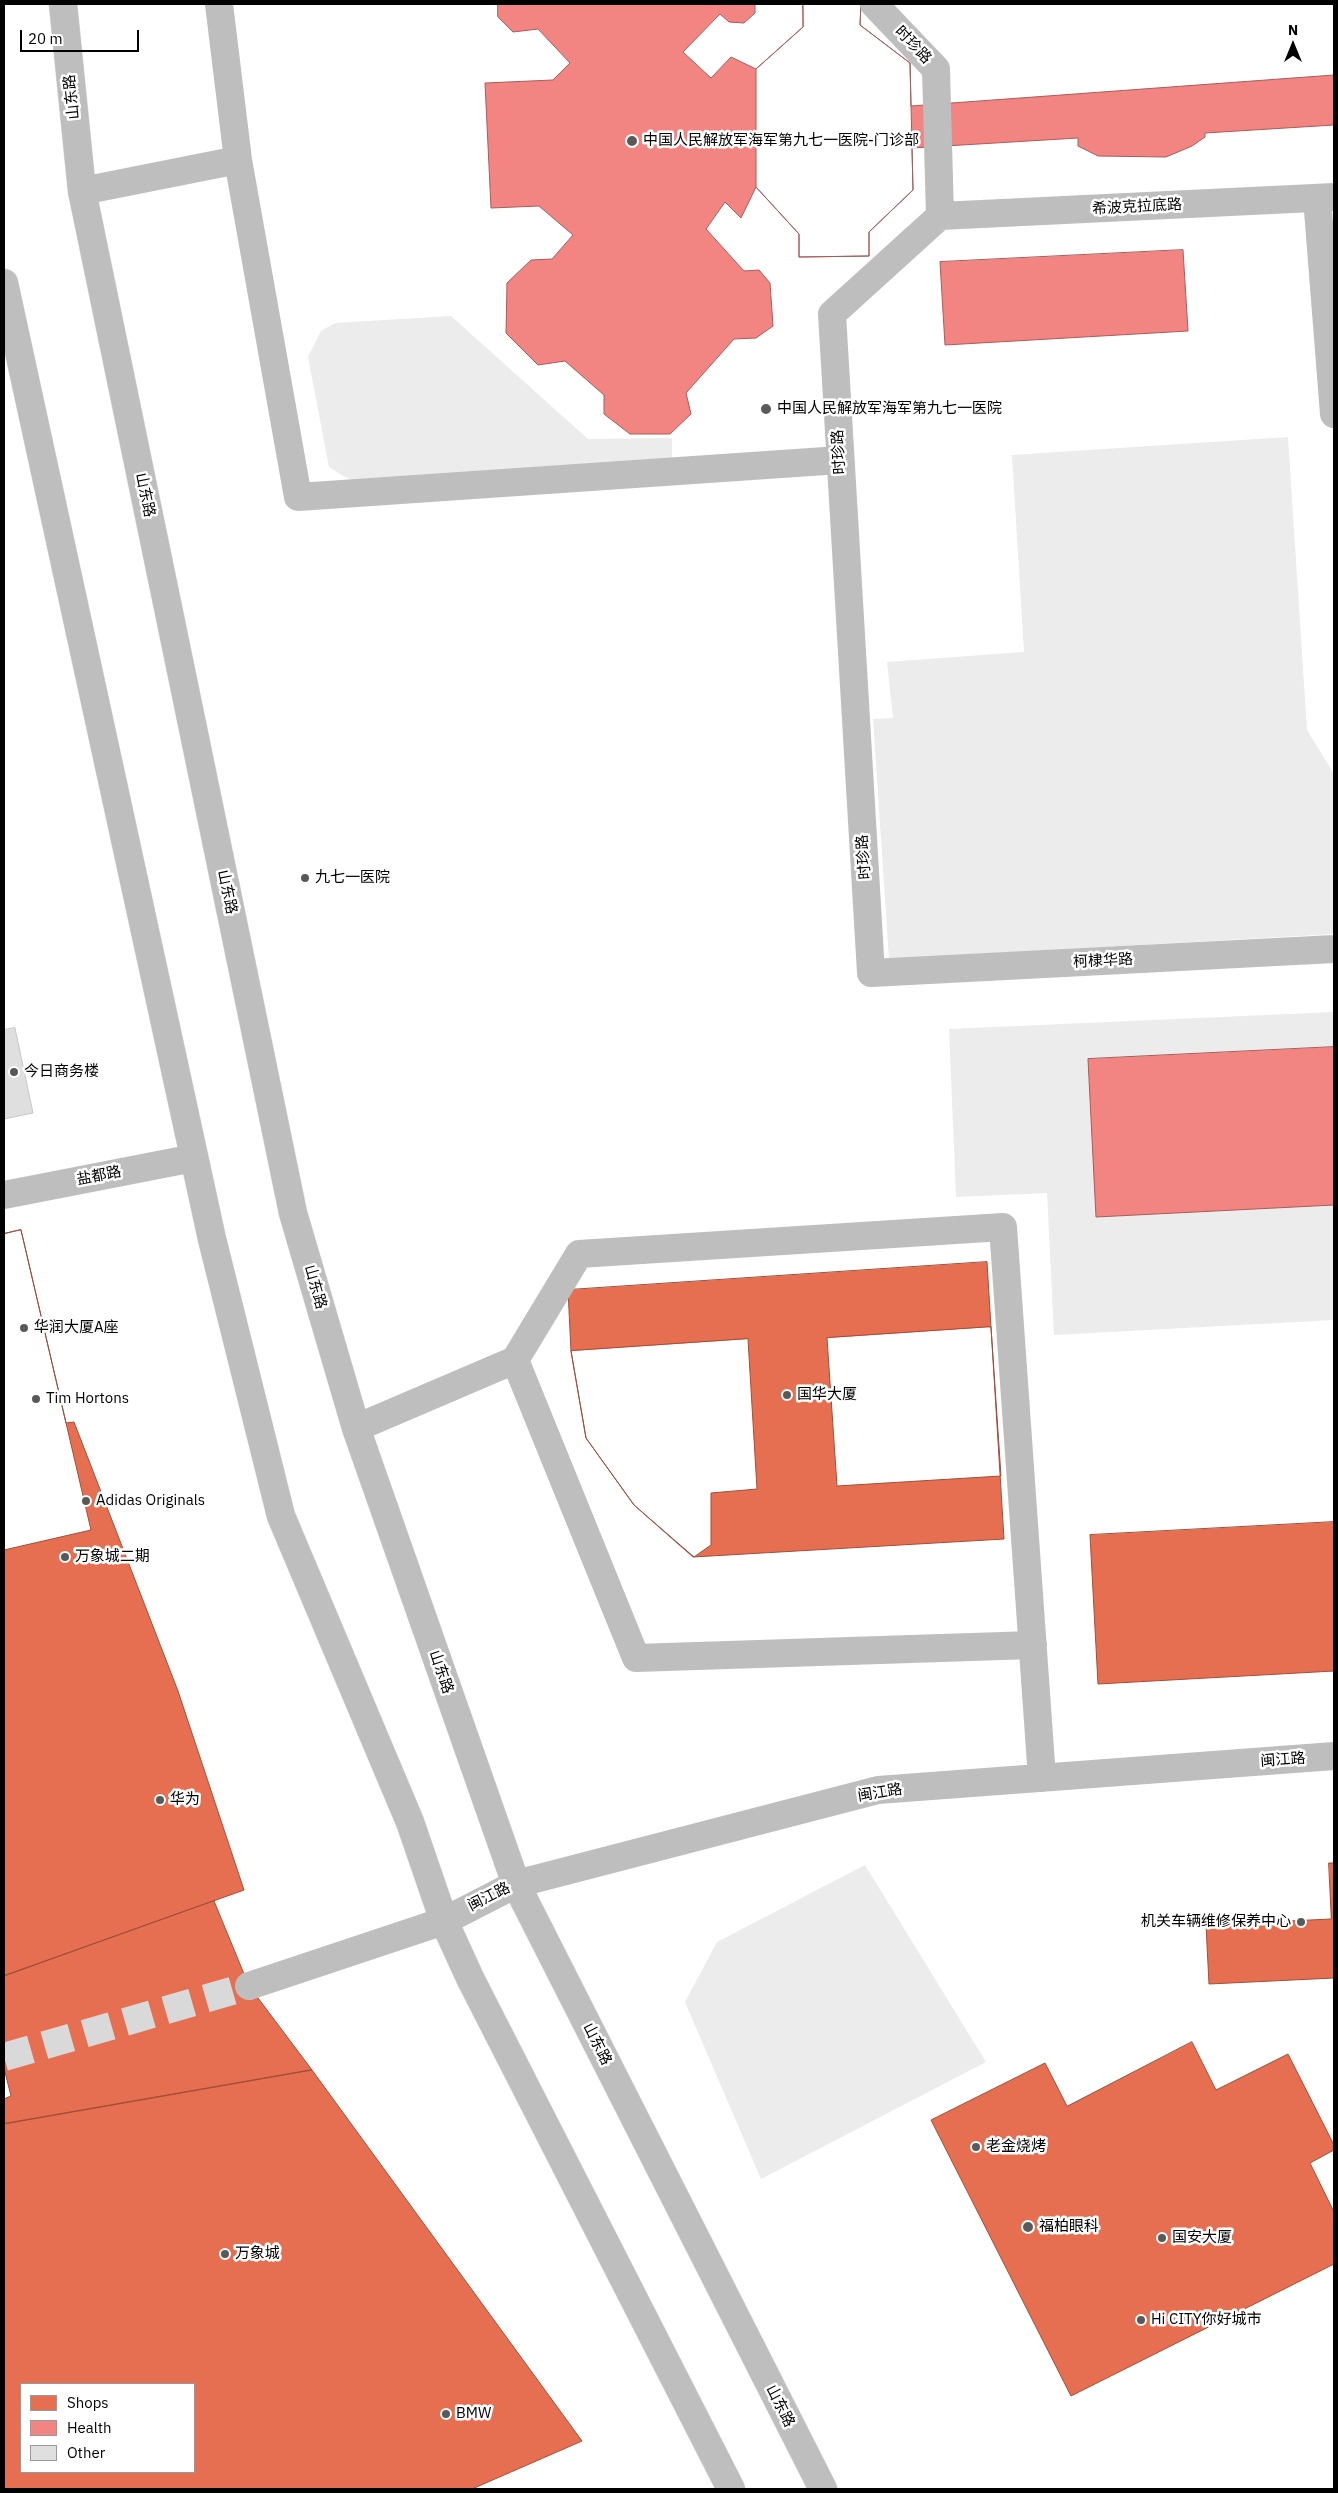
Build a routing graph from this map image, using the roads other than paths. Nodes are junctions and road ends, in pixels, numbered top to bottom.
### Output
1 (63, 4) edge
2 (219, 4) edge
3 (874, 4) edge
4 (238, 160) junction
5 (82, 191) junction
6 (1325, 198) edge
7 (940, 216) junction
8 (4, 283) edge
9 (1334, 414) edge
10 (840, 460) junction
11 (1334, 950) edge
12 (871, 973) joint
13 (194, 1158) junction
14 (4, 1195) edge
15 (515, 1360) junction
16 (356, 1428) junction
17 (1033, 1645) junction
18 (1334, 1756) edge
19 (1042, 1778) junction
20 (516, 1884) junction
21 (444, 1921) junction
22 (249, 1986) tunnel mouth
23 (731, 2489) edge
24 (823, 2489) edge

1 - 5 main road, 山东路
2 - 4 main road
3 - 7 main road, 时珍路
4 - 5 main road
4 - 10 main road
5 - 16 main road, 山东路
6 - 7 main road, 希波克拉底路
6 - 9 main road
7 - 10 main road, 时珍路
8 - 13 main road
10 - 12 main road, 时珍路
11 - 12 main road, 柯棣华路
13 - 14 main road, 盐都路
13 - 21 main road
15 - 16 main road
15 - 17 main road
15 - 17 main road
16 - 20 main road, 山东路
17 - 19 main road
18 - 19 main road, 闽江路
19 - 20 main road, 闽江路
20 - 21 main road, 闽江路
20 - 24 main road, 山东路
21 - 22 main road, 闽江路
21 - 23 main road

